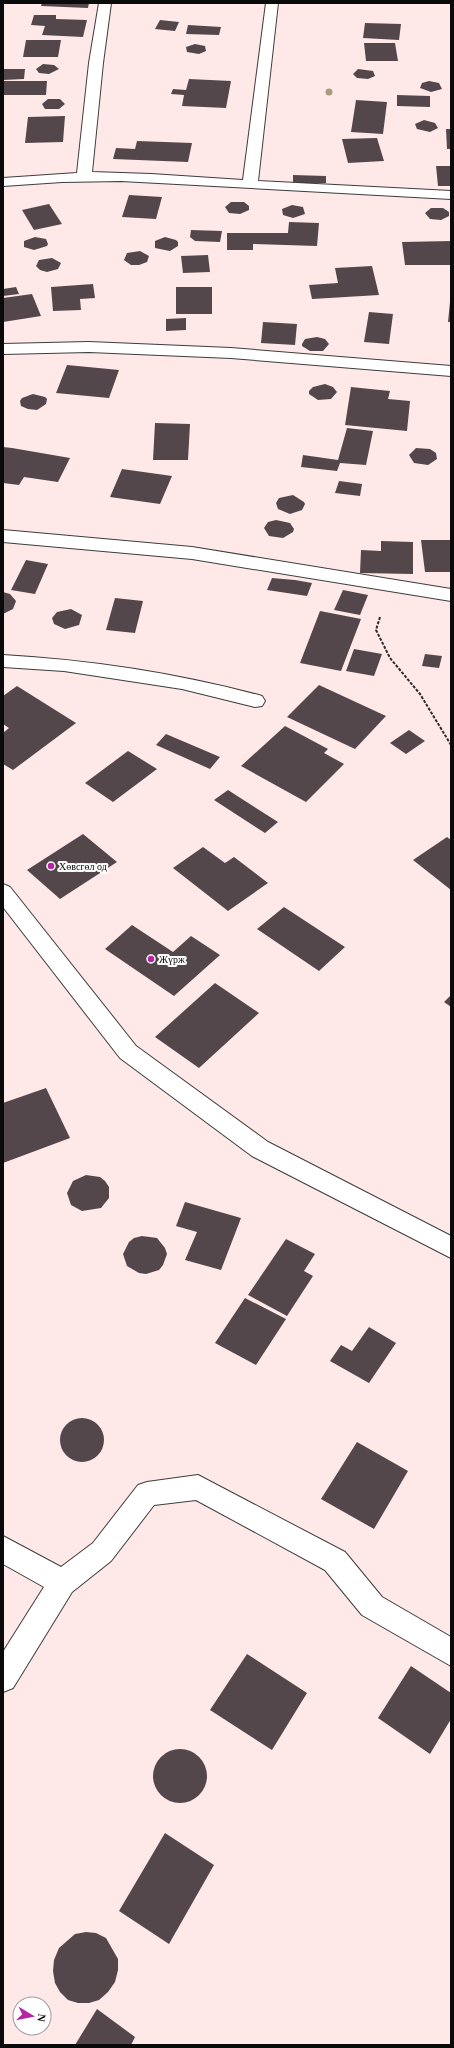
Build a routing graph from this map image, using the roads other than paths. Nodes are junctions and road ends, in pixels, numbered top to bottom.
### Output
1 (105, 3) edge
2 (272, 3) edge
3 (84, 178) junction
4 (3, 182) edge
5 (250, 184) junction
6 (451, 195) edge
7 (3, 349) edge
8 (451, 372) edge
9 (3, 536) edge
10 (451, 589) edge
11 (429, 591) junction
12 (451, 595) edge
13 (3, 661) edge
14 (255, 702) dead end
15 (3, 892) edge
16 (451, 1248) edge
17 (3, 1549) edge
18 (62, 1583) junction
19 (451, 1652) edge
20 (3, 1678) edge

1 - 3 street
2 - 5 street
3 - 4 street
3 - 5 street
5 - 6 street
7 - 8 street
9 - 11 street
10 - 11 street
11 - 12 street
13 - 14 street
15 - 16 street
17 - 18 street
18 - 19 street
18 - 20 street

